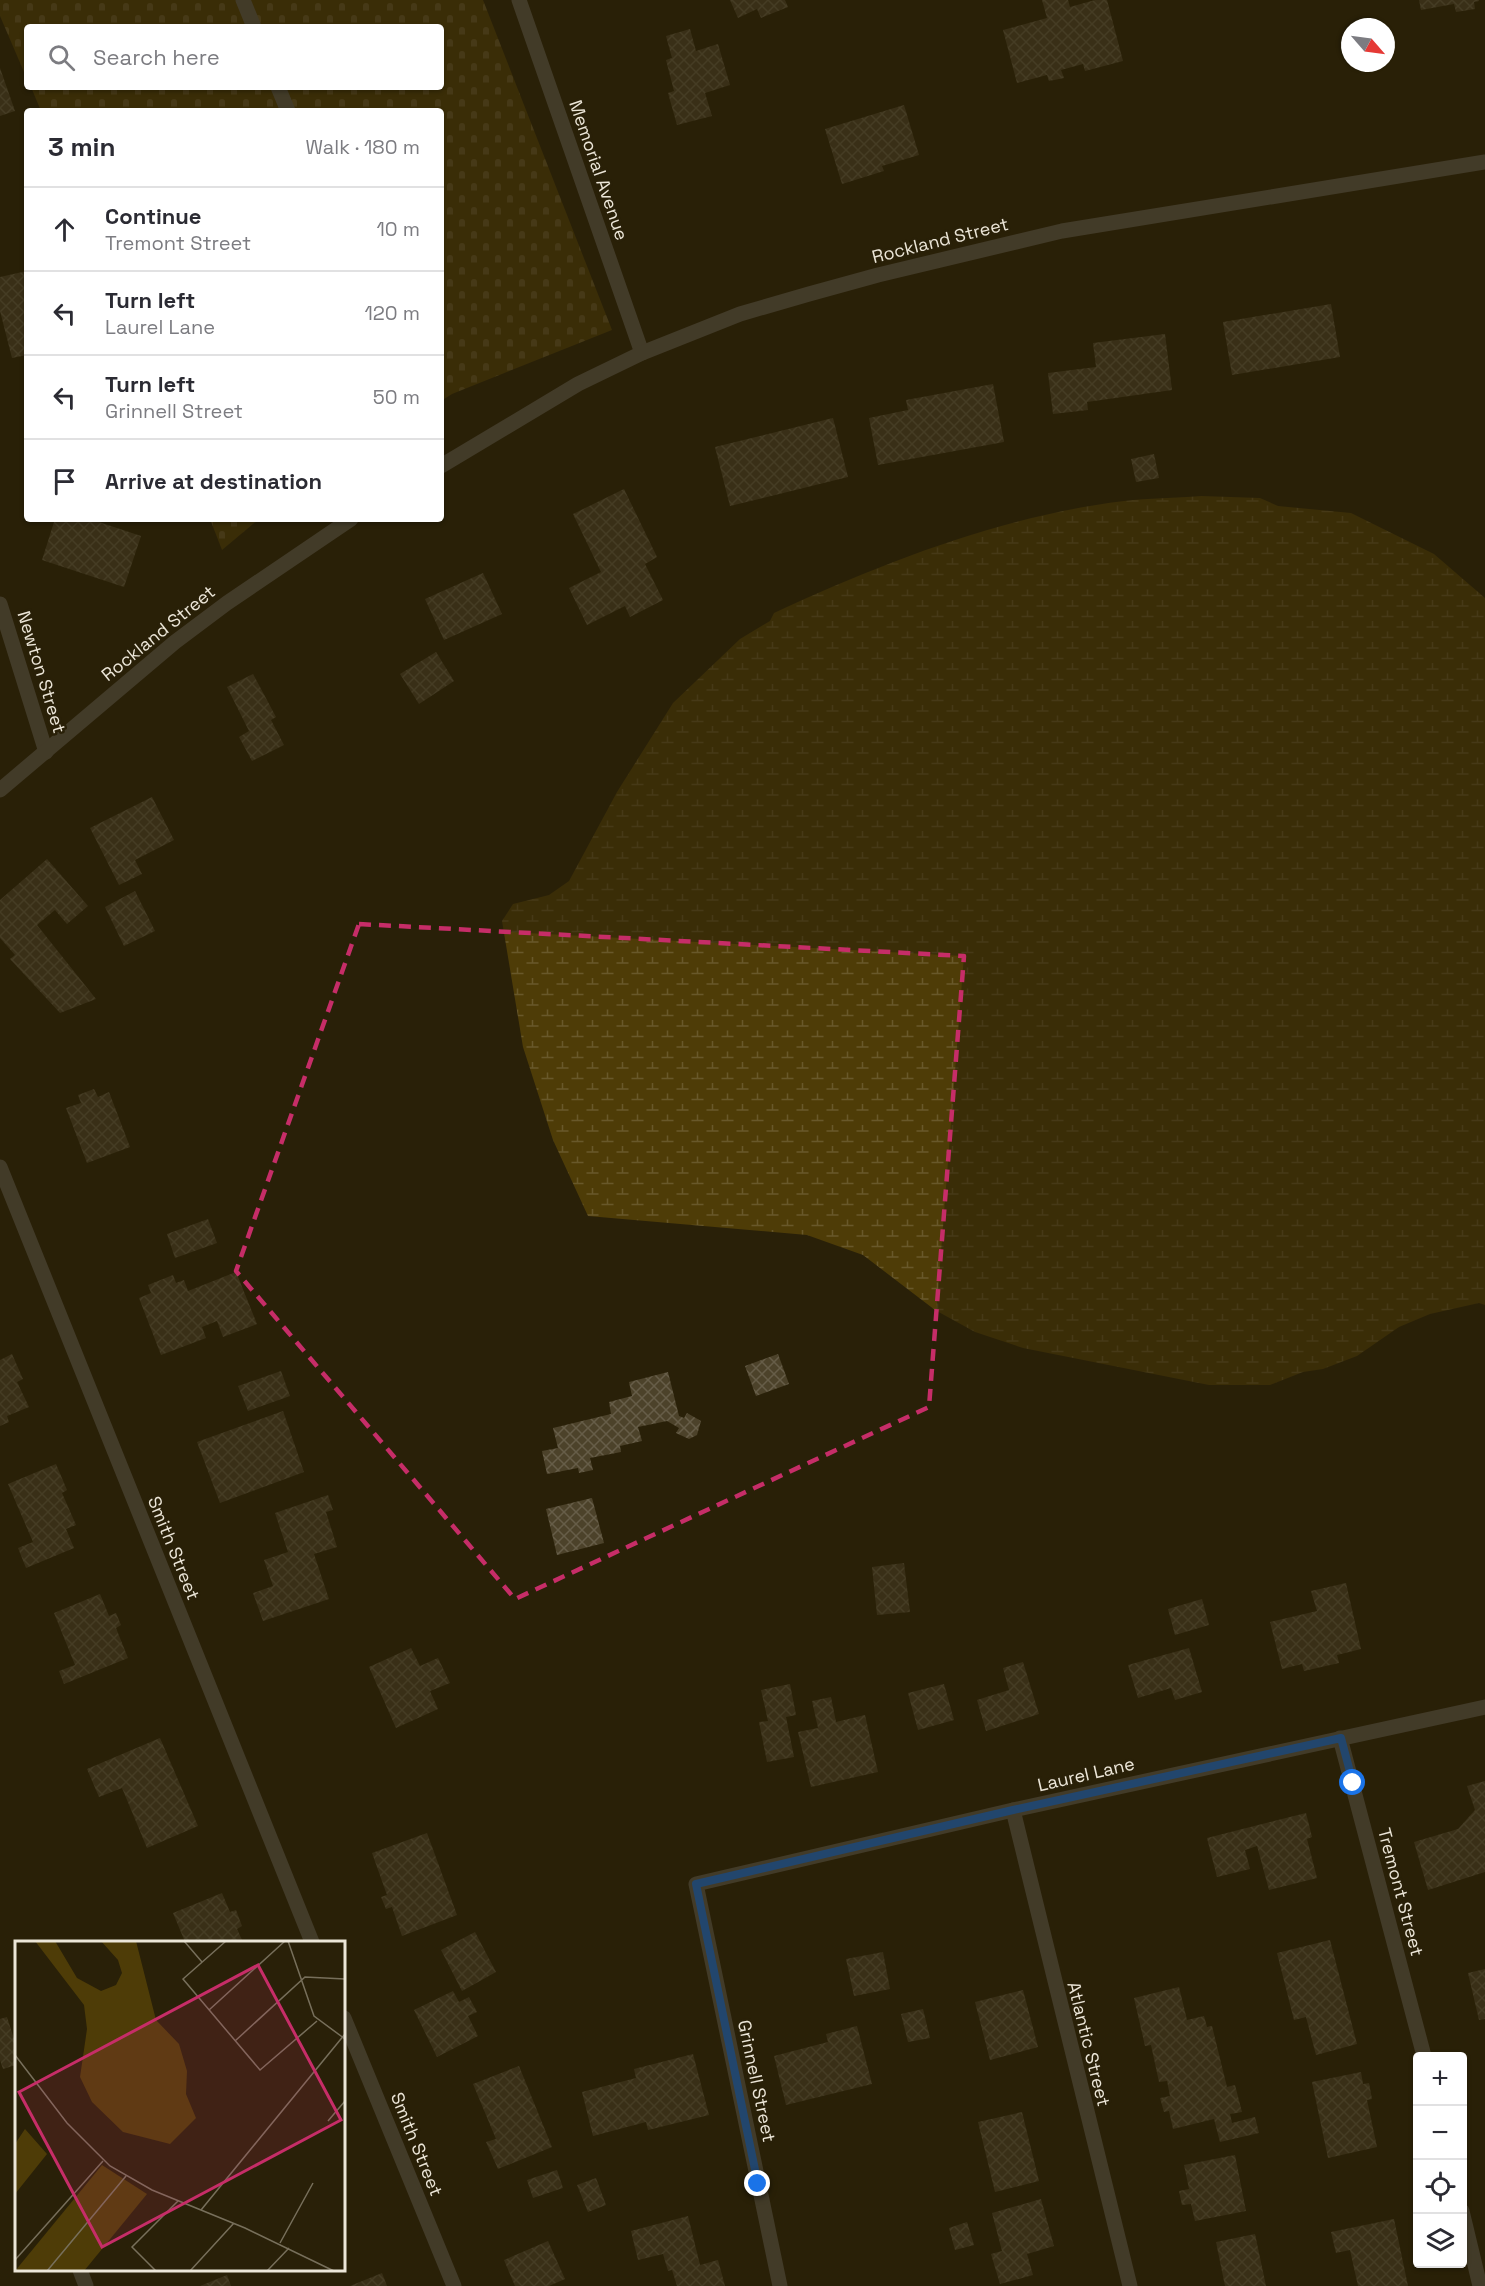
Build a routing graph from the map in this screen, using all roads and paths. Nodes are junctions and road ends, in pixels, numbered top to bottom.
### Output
1 (243, 0) edge
2 (519, 0) edge
3 (253, 24) edge
4 (279, 90) edge
5 (287, 108) edge
6 (1485, 162) edge
7 (642, 353) junction
8 (444, 464) edge
9 (346, 522) edge
10 (0, 604) edge
11 (46, 752) junction
12 (0, 790) edge
13 (0, 1167) edge
14 (1485, 1707) edge
15 (1341, 1738) junction
16 (1013, 1810) junction
17 (696, 1884) joint
18 (312, 1941) edge
19 (345, 2020) edge
20 (1424, 2052) edge
21 (1463, 2214) edge
22 (80, 2271) edge
23 (86, 2286) edge
24 (454, 2286) edge
25 (780, 2286) edge
26 (1130, 2286) edge
27 (1480, 2286) edge

1 - 3 street
2 - 7 street, Memorial Avenue
4 - 5 street
6 - 7 street, Rockland Street
7 - 8 street, Rockland Street
9 - 11 street, Rockland Street
10 - 11 street, Newton Street
11 - 12 street, Rockland Street
13 - 18 street, Smith Street
14 - 15 street, Laurel Lane
15 - 16 street, Laurel Lane
15 - 20 street, Tremont Street
16 - 17 street, Laurel Lane
16 - 26 street, Atlantic Street
17 - 25 street, Grinnell Street
19 - 24 street, Smith Street
21 - 27 street
22 - 23 street

